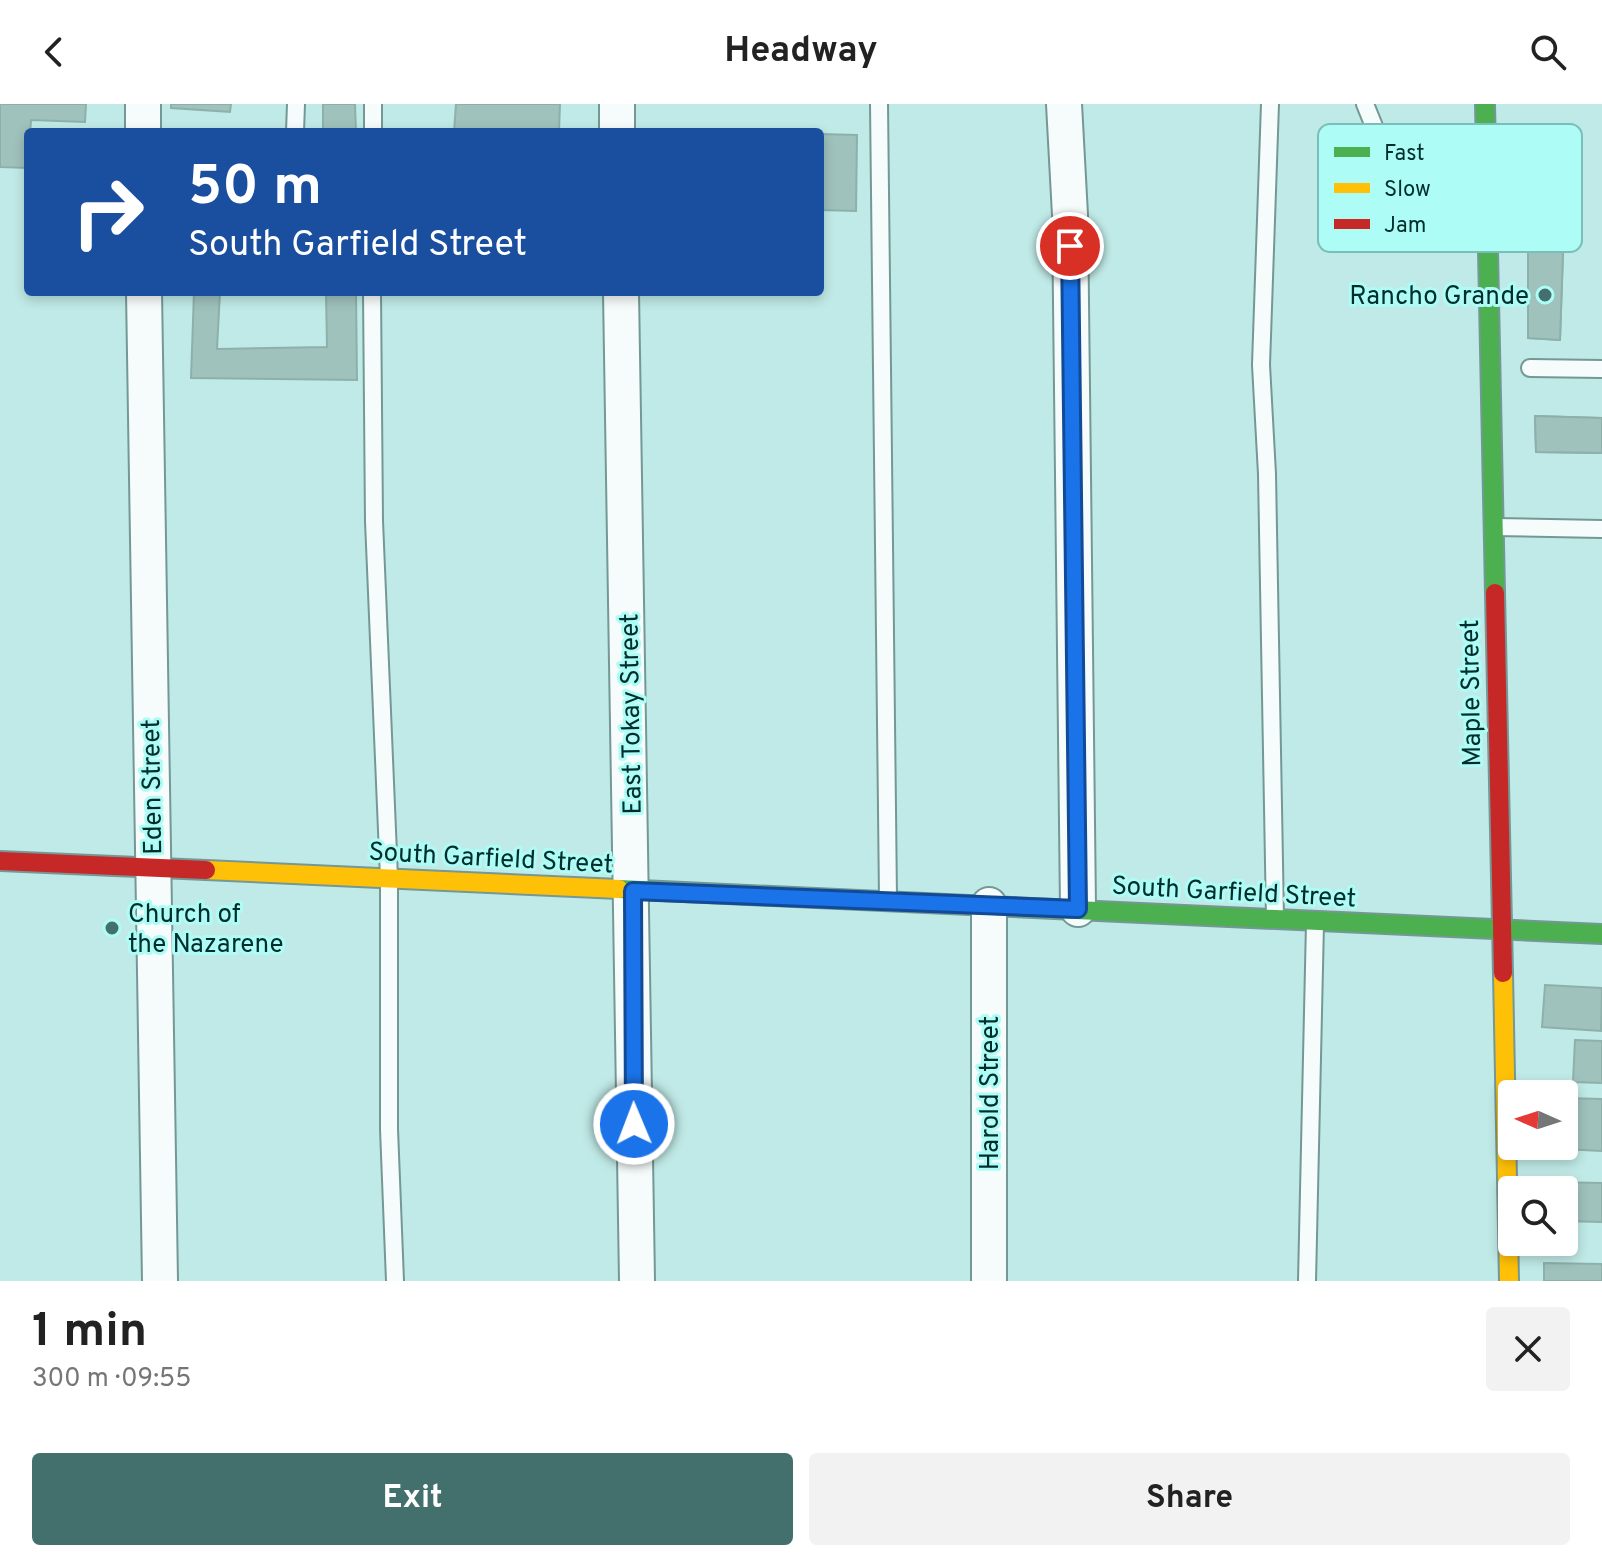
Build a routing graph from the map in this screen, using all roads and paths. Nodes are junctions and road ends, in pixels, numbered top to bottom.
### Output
1 (143, 104) edge
2 (296, 104) edge
3 (373, 104) edge
4 (617, 104) edge
5 (879, 104) edge
6 (1064, 104) edge
7 (1270, 104) edge
8 (1365, 104) edge
9 (1485, 104) edge
10 (1373, 124) edge
11 (1485, 124) edge
12 (143, 128) edge
13 (295, 128) edge
14 (373, 128) edge
15 (617, 128) edge
16 (1487, 252) edge
17 (144, 296) edge
18 (372, 296) edge
19 (621, 296) edge
20 (1530, 368) dead end
21 (1602, 369) edge
22 (1493, 527) junction
23 (1602, 529) edge
24 (0, 861) edge
25 (152, 865) junction
26 (389, 878) junction
27 (633, 891) junction
28 (888, 900) junction
29 (989, 905) junction
30 (1078, 909) junction
31 (1275, 919) junction
32 (1315, 921) junction
33 (1501, 931) junction
34 (1602, 934) edge
35 (160, 1281) edge
36 (395, 1281) edge
37 (637, 1281) edge
38 (989, 1281) edge
39 (1307, 1281) edge
40 (1509, 1281) edge

1 - 12 street
2 - 13 lane
3 - 14 lane
4 - 15 street
5 - 28 lane
6 - 30 street
7 - 31 lane
8 - 10 lane
9 - 11 street, Maple Street
16 - 22 street, Maple Street
17 - 25 street, Eden Street
18 - 26 lane
19 - 27 street, East Tokay Street
20 - 21 lane
22 - 23 lane
22 - 33 street, Maple Street
24 - 25 street, South Garfield Street
25 - 26 street, South Garfield Street
25 - 35 street, Eden Street
26 - 27 street, South Garfield Street
26 - 36 lane
27 - 28 street, South Garfield Street
27 - 37 street, East Tokay Street
28 - 29 street, South Garfield Street
29 - 30 street, South Garfield Street
29 - 38 street, Harold Street
30 - 31 street, South Garfield Street
31 - 32 street, South Garfield Street
32 - 33 street, South Garfield Street
32 - 39 lane
33 - 34 street, South Garfield Street
33 - 40 street, Maple Street

